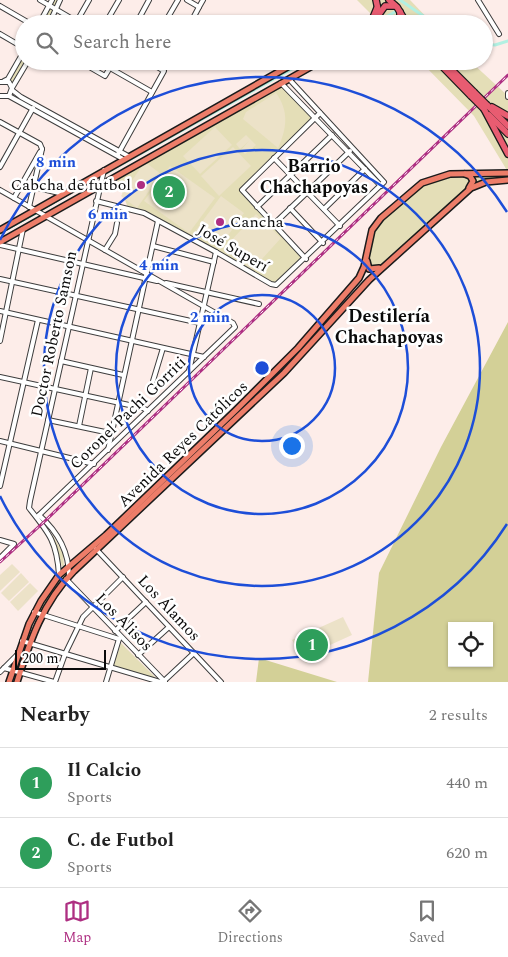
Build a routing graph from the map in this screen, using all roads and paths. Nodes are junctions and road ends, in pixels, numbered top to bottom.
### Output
1 (40, 0) edge
2 (52, 0) edge
3 (60, 0) edge
4 (89, 0) edge
5 (119, 0) edge
6 (149, 0) edge
7 (178, 0) edge
8 (187, 0) edge
9 (203, 0) edge
10 (389, 0) edge
11 (478, 0) edge
12 (0, 6) edge
13 (50, 6) junction
14 (394, 6) junction
15 (199, 7) junction
16 (378, 8) edge
17 (56, 9) junction
18 (400, 12) joint
19 (16, 15) edge
20 (44, 15) edge
21 (53, 15) edge
22 (66, 15) edge
23 (82, 15) edge
24 (110, 15) edge
25 (141, 15) edge
26 (169, 15) edge
27 (195, 15) edge
28 (402, 15) edge
29 (487, 15) edge
30 (493, 26) edge
31 (498, 34) dead end
32 (2, 36) edge
33 (0, 43) edge
34 (15, 44) edge
35 (15, 66) edge
36 (23, 70) edge
37 (95, 70) edge
38 (109, 70) edge
39 (114, 70) edge
40 (162, 70) edge
41 (282, 70) edge
42 (304, 70) edge
43 (446, 70) edge
44 (451, 70) edge
45 (288, 79) junction
46 (1, 82) edge
47 (281, 83) junction
48 (12, 89) junction
49 (152, 92) junction
50 (508, 93) edge
51 (472, 94) junction
52 (9, 96) junction
53 (508, 97) edge
54 (1, 98) edge
55 (486, 107) junction
56 (33, 108) junction
57 (320, 113) junction
58 (508, 116) edge
59 (316, 118) junction
60 (0, 122) edge
61 (508, 126) edge
62 (74, 129) junction
63 (19, 132) junction
64 (508, 134) edge
65 (332, 135) junction
66 (353, 148) junction
67 (42, 149) junction
68 (349, 152) junction
69 (118, 154) junction
70 (508, 154) edge
71 (126, 158) junction
72 (274, 158) junction
73 (0, 167) edge
74 (365, 169) junction
75 (104, 170) junction
76 (508, 173) edge
77 (463, 174) junction
78 (290, 175) junction
79 (508, 180) edge
80 (22, 184) junction
81 (100, 185) junction
82 (381, 186) junction
83 (34, 188) junction
84 (0, 190) edge
85 (307, 192) junction
86 (63, 194) junction
87 (14, 198) junction
88 (96, 201) junction
89 (454, 202) junction
90 (257, 207) junction
91 (290, 208) junction
92 (34, 209) junction
93 (324, 209) junction
94 (44, 215) junction
95 (158, 221) junction
96 (117, 223) dead end
97 (273, 225) junction
98 (340, 226) junction
99 (23, 229) junction
100 (0, 230) edge
101 (88, 240) junction
102 (323, 242) junction
103 (369, 243) junction
104 (0, 244) edge
105 (153, 246) junction
106 (20, 250) junction
107 (105, 250) junction
108 (216, 252) junction
109 (306, 259) junction
110 (390, 260) junction
111 (214, 262) junction
112 (83, 264) junction
113 (146, 274) junction
114 (0, 279) edge
115 (145, 279) junction
116 (13, 282) junction
117 (161, 282) junction
118 (207, 293) junction
119 (76, 296) junction
120 (259, 304) dead end
121 (204, 307) junction
122 (138, 310) junction
123 (0, 311) edge
124 (6, 313) junction
125 (38, 320) junction
126 (200, 323) junction
127 (68, 326) junction
128 (131, 340) junction
129 (0, 341) edge
130 (163, 348) junction
131 (193, 355) junction
132 (204, 357) junction
133 (61, 361) junction
134 (91, 368) junction
135 (188, 372) junction
136 (123, 375) junction
137 (0, 377) edge
138 (153, 381) dead end
139 (24, 382) junction
140 (55, 389) junction
141 (86, 396) junction
142 (118, 402) junction
143 (148, 411) junction
144 (48, 420) junction
145 (79, 426) junction
146 (110, 433) junction
147 (0, 442) edge
148 (10, 444) junction
149 (41, 450) junction
150 (108, 451) junction
151 (94, 464) junction
152 (0, 486) edge
153 (38, 516) junction
154 (0, 540) edge
155 (95, 548) junction
156 (0, 558) edge
157 (69, 567) junction
158 (59, 575) junction
159 (68, 577) junction
160 (123, 577) junction
161 (146, 602) junction
162 (91, 607) junction
163 (34, 612) junction
164 (41, 616) junction
165 (78, 627) junction
166 (169, 627) junction
167 (115, 631) junction
168 (119, 638) junction
169 (22, 642) junction
170 (29, 644) junction
171 (19, 652) junction
172 (194, 653) junction
173 (65, 654) junction
174 (138, 655) junction
175 (110, 667) junction
176 (2, 669) edge
177 (13, 670) junction
178 (20, 672) junction
179 (218, 678) junction
180 (9, 682) edge
181 (17, 682) edge
182 (54, 682) edge
183 (106, 682) edge
184 (165, 682) edge
185 (214, 682) edge
186 (222, 682) edge

1 - 13 street
2 - 13 street
3 - 17 street
4 - 23 street
5 - 24 street
6 - 25 street
7 - 26 street
8 - 15 street
9 - 15 street
10 - 14 highway
11 - 29 street
12 - 19 street
13 - 17 street
13 - 20 street
14 - 16 highway
14 - 18 highway
15 - 27 street
17 - 21 street
17 - 22 street
18 - 28 highway
30 - 31 street
32 - 33 street
32 - 34 street
35 - 46 street
36 - 48 street
37 - 38 street
39 - 49 street
40 - 49 street
41 - 71 main road
42 - 45 main road
43 - 51 highway
44 - 51 highway
45 - 47 main road
45 - 57 street
46 - 48 street
47 - 59 street
47 - 81 main road
48 - 52 street
48 - 62 street
49 - 69 street
50 - 53 street
51 - 55 highway, bridge
52 - 54 street
52 - 56 street
55 - 58 highway
55 - 61 highway
55 - 64 highway
55 - 70 highway
56 - 62 street
56 - 63 street
57 - 59 street
57 - 66 street
59 - 65 street
59 - 72 street
60 - 63 street
62 - 69 street
63 - 67 street
63 - 73 street
65 - 68 street
65 - 78 street
66 - 68 street
66 - 82 street
67 - 80 street
67 - 83 street
68 - 74 street
68 - 85 street
69 - 71 street
71 - 75 main road
72 - 78 street
72 - 90 street
74 - 82 street
74 - 93 street
75 - 81 street, Doctor Roberto Samson
75 - 86 main road
76 - 77 main road, Avenida Reyes Católicos
77 - 89 main road
77 - 103 main road, Avenida Reyes Católicos
78 - 85 street
78 - 90 street
79 - 89 main road, Avenida Reyes Católicos
80 - 83 street
80 - 87 street
81 - 88 street, Doctor Roberto Samson
81 - 94 main road
82 - 98 street
83 - 86 street
83 - 92 street
84 - 87 street
85 - 91 street
85 - 93 street
86 - 92 main road
87 - 92 street
88 - 95 street, José Superí
88 - 101 street, Doctor Roberto Samson
89 - 110 main road, Avenida Reyes Católicos
90 - 97 street
91 - 97 street
91 - 102 street
92 - 94 street
92 - 100 main road
93 - 98 street
94 - 99 main road
94 - 101 street
95 - 105 street
95 - 108 street, José Superí
96 - 107 street
97 - 109 street
98 - 102 street
99 - 104 main road
99 - 106 street
101 - 107 street
101 - 112 street, Doctor Roberto Samson
102 - 109 street
103 - 110 main road
103 - 155 main road, Avenida Reyes Católicos
104 - 106 street
105 - 111 street
105 - 113 street
106 - 112 street
106 - 116 street
107 - 113 street
108 - 109 street, José Superí
108 - 111 street
110 - 155 main road, Avenida Reyes Católicos
111 - 118 street
112 - 115 street
112 - 119 street, Doctor Roberto Samson
113 - 115 street
113 - 117 street
114 - 116 street
115 - 117 street
115 - 122 street
116 - 119 street
116 - 124 street
117 - 118 street
117 - 121 street
118 - 120 street
118 - 121 street
119 - 122 street
119 - 127 street, Doctor Roberto Samson
121 - 126 street
121 - 132 street, Coronel Pachi Gorriti
122 - 126 street
122 - 128 street
123 - 124 street
124 - 125 street
124 - 129 street
125 - 127 street
125 - 139 street
126 - 131 street
127 - 128 street
127 - 133 street, Doctor Roberto Samson
128 - 130 street
128 - 136 street
130 - 131 street
130 - 138 street
131 - 132 street
131 - 135 street
132 - 135 street, Coronel Pachi Gorriti
133 - 134 street
133 - 140 street, Doctor Roberto Samson
134 - 136 street
134 - 141 street
135 - 143 street, Coronel Pachi Gorriti
136 - 142 street
137 - 139 street
139 - 140 street
139 - 148 street
140 - 141 street
140 - 144 street, Doctor Roberto Samson
141 - 142 street
141 - 145 street
142 - 143 street
142 - 146 street
143 - 150 street, Coronel Pachi Gorriti
144 - 145 street
144 - 149 street, Doctor Roberto Samson
145 - 146 street
146 - 150 street
147 - 148 street
148 - 149 street
148 - 152 street
149 - 151 street
149 - 153 street, Doctor Roberto Samson
150 - 151 street, Coronel Pachi Gorriti
151 - 153 street, Coronel Pachi Gorriti
153 - 157 street, Doctor Roberto Samson
153 - 158 street, Doctor Roberto Samson
154 - 156 street
155 - 157 main road, Avenida Reyes Católicos
155 - 159 main road, Avenida Reyes Católicos
155 - 160 street, Los Álamos
157 - 158 main road, Avenida Reyes Católicos
157 - 159 street, Doctor Roberto Samson
158 - 163 main road, Avenida Reyes Católicos
159 - 162 street, Los Alisos
159 - 164 main road, Avenida Reyes Católicos
160 - 161 street, Los Álamos
160 - 162 street
161 - 166 street, Los Álamos
161 - 167 street
162 - 165 street
162 - 167 street, Los Alisos
163 - 164 street
163 - 169 main road, Avenida Reyes Católicos
164 - 165 street
164 - 170 main road, Avenida Reyes Católicos
165 - 168 street
165 - 173 street
166 - 172 street, Los Álamos
166 - 174 street
167 - 168 street, Los Alisos
168 - 174 street, Los Alisos
168 - 175 street
169 - 170 street
169 - 171 main road, Avenida Reyes Católicos
170 - 173 street
170 - 178 main road, Avenida Reyes Católicos
171 - 176 street
171 - 177 main road, Avenida Reyes Católicos
172 - 179 street, Los Álamos
172 - 184 street
173 - 175 street
173 - 182 street
174 - 184 street, Los Alisos
175 - 183 street
175 - 184 street
176 - 177 street
177 - 178 street
177 - 180 main road, Avenida Reyes Católicos
178 - 181 main road, Avenida Reyes Católicos
178 - 182 street
179 - 185 street
179 - 186 street, Los Álamos

